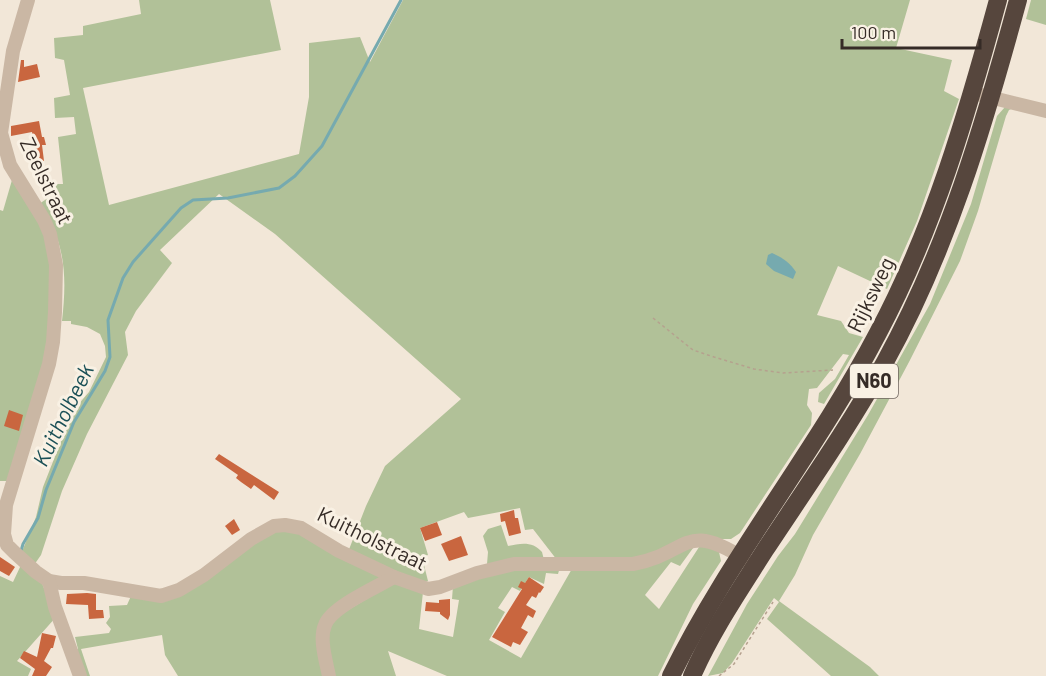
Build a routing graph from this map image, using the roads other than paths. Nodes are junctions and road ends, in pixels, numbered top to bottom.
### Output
1 (28, 0) edge
2 (998, 0) edge
3 (1018, 0) edge
4 (972, 93) junction
5 (991, 98) junction
6 (1046, 111) edge
7 (739, 555) junction
8 (755, 566) junction
9 (394, 577) junction
10 (49, 581) junction
11 (80, 676) edge
12 (329, 676) edge
13 (671, 676) edge
14 (692, 676) edge

1 - 10 street, Zeelstraat
2 - 4 highway, Rijksweg / N60
3 - 5 highway, Rijksweg / N60
4 - 5 street
4 - 7 highway, Rijksweg / N60
5 - 6 street
5 - 8 highway, Rijksweg / N60
7 - 8 street, Kuitholstraat
7 - 9 street, Kuitholstraat
7 - 13 highway, Rijksweg / N60
8 - 14 highway, Rijksweg / N60
9 - 10 street, Kuitholstraat
9 - 12 street
10 - 11 street

